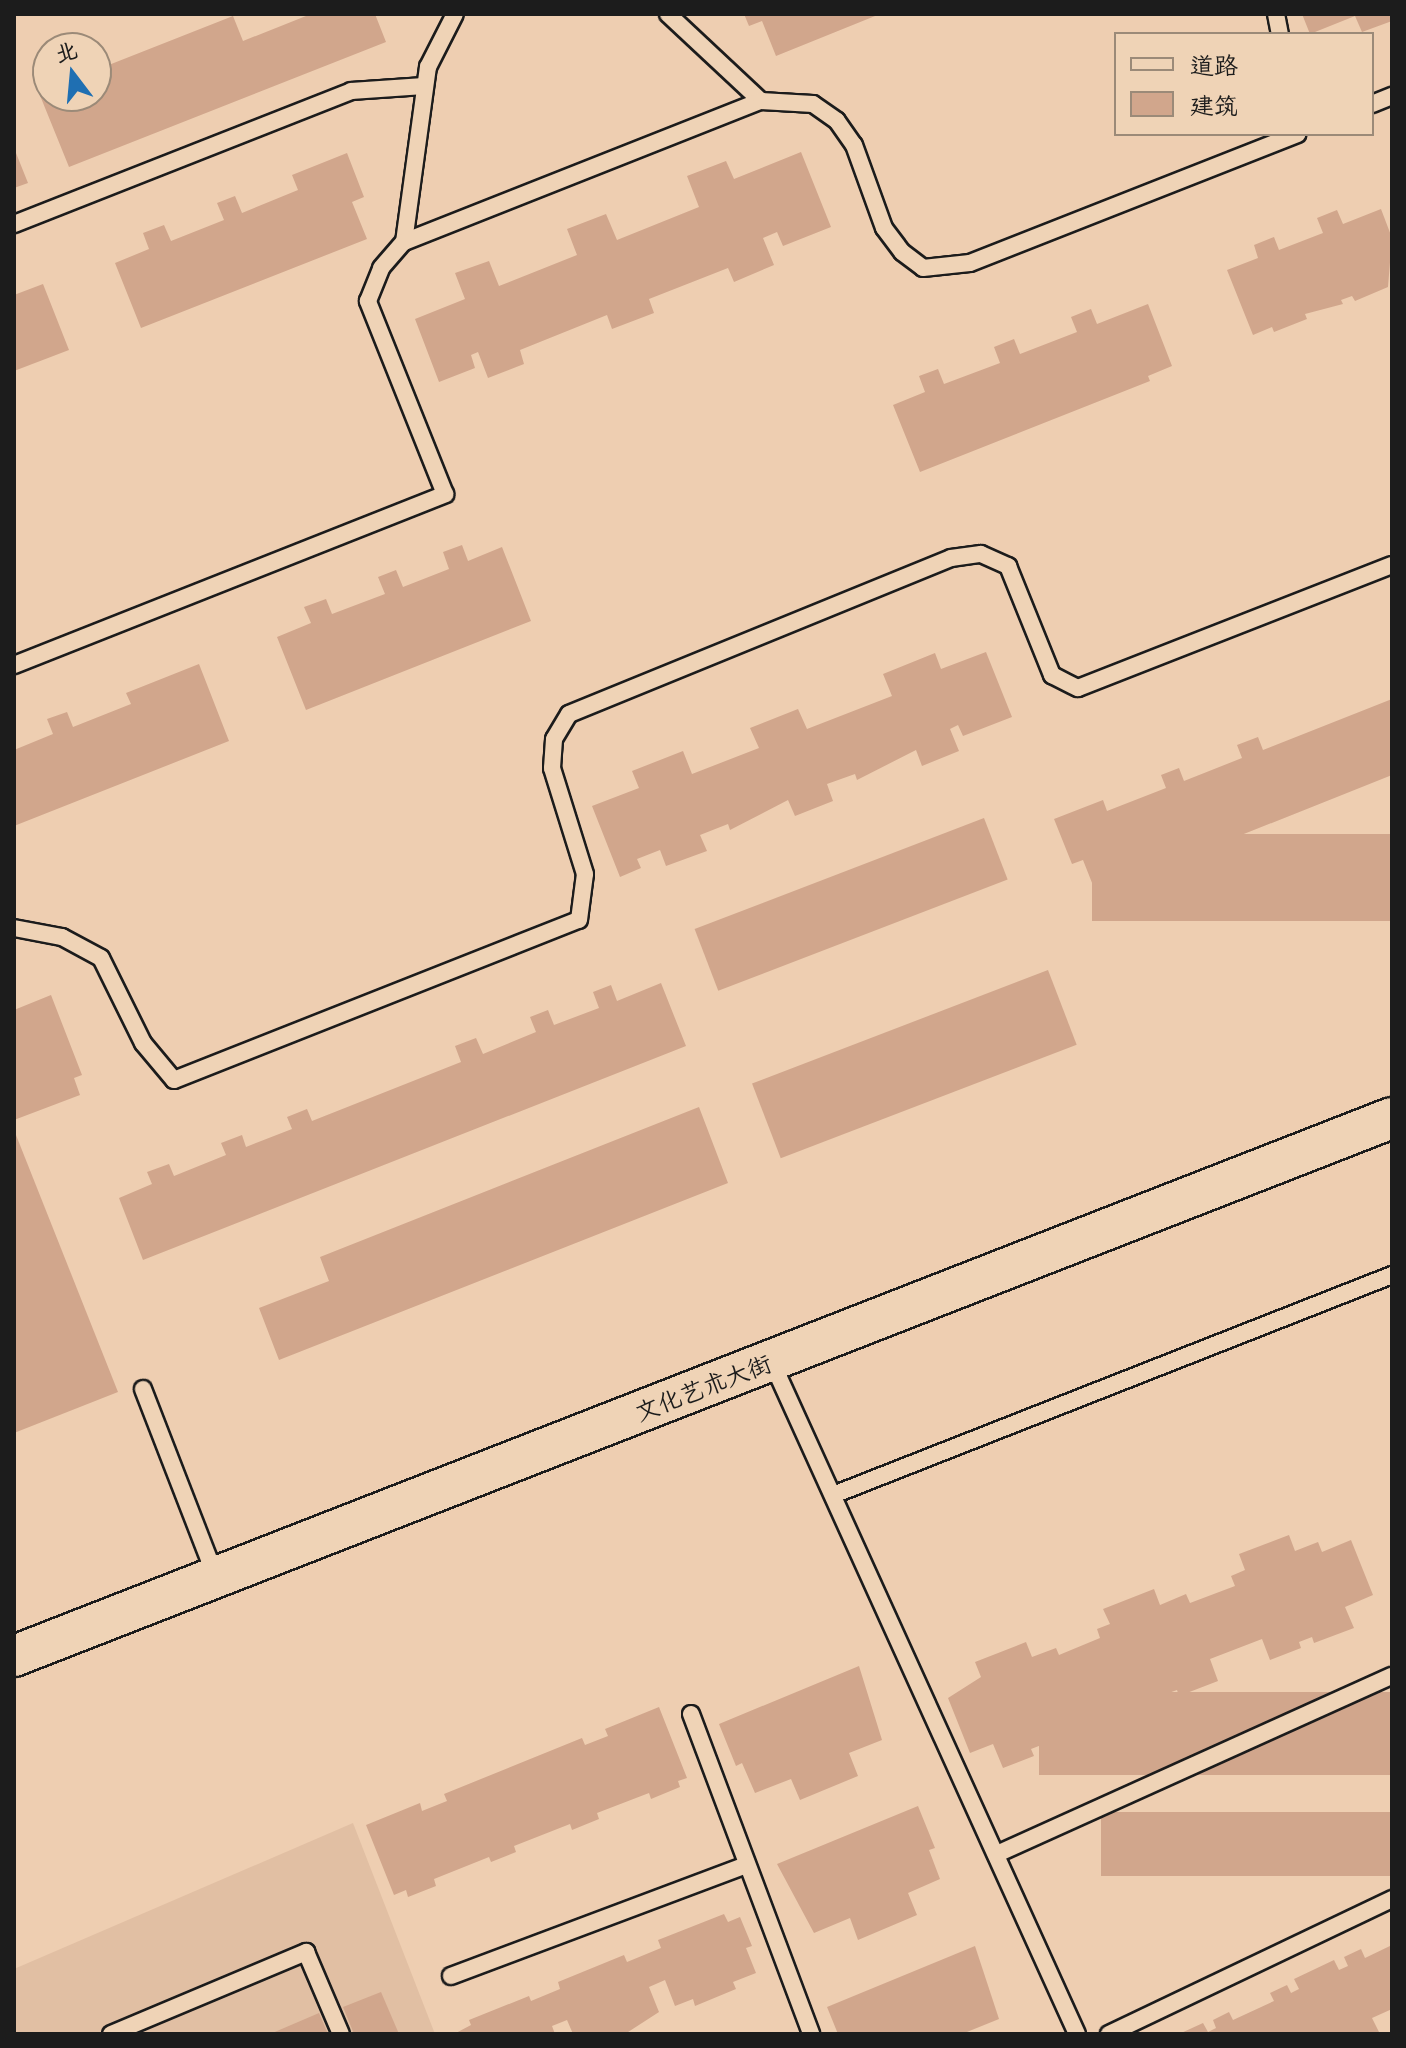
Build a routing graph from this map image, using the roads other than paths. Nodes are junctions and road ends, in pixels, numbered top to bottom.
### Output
1 (455, 14) edge
2 (668, 14) edge
3 (424, 86) junction
4 (761, 101) junction
5 (1288, 136) edge
6 (14, 224) edge
7 (404, 242) junction
8 (1392, 565) edge
9 (14, 665) edge
10 (14, 928) edge
11 (1392, 1118) edge
12 (1392, 1275) edge
13 (771, 1360) junction
14 (143, 1389) dead end
15 (833, 1495) junction
16 (216, 1577) junction
17 (14, 1656) edge
18 (1392, 1676) edge
19 (691, 1714) dead end
20 (997, 1854) junction
21 (747, 1865) junction
22 (1392, 1899) edge
23 (451, 1976) dead end
24 (111, 2034) edge
25 (341, 2034) edge
26 (811, 2034) edge
27 (1077, 2034) edge
28 (1109, 2034) edge

1 - 3 lane
2 - 4 lane
3 - 6 lane
3 - 7 lane
4 - 5 lane
4 - 7 lane
7 - 9 lane
8 - 10 lane
11 - 13 street, 文化艺术大街
12 - 15 lane
13 - 15 lane
13 - 16 street, 文化艺术大街
14 - 16 lane
15 - 20 lane
16 - 17 street, 文化艺术大街
18 - 20 lane
19 - 21 lane
20 - 27 lane
21 - 23 lane
21 - 26 lane
22 - 28 lane
24 - 25 lane

